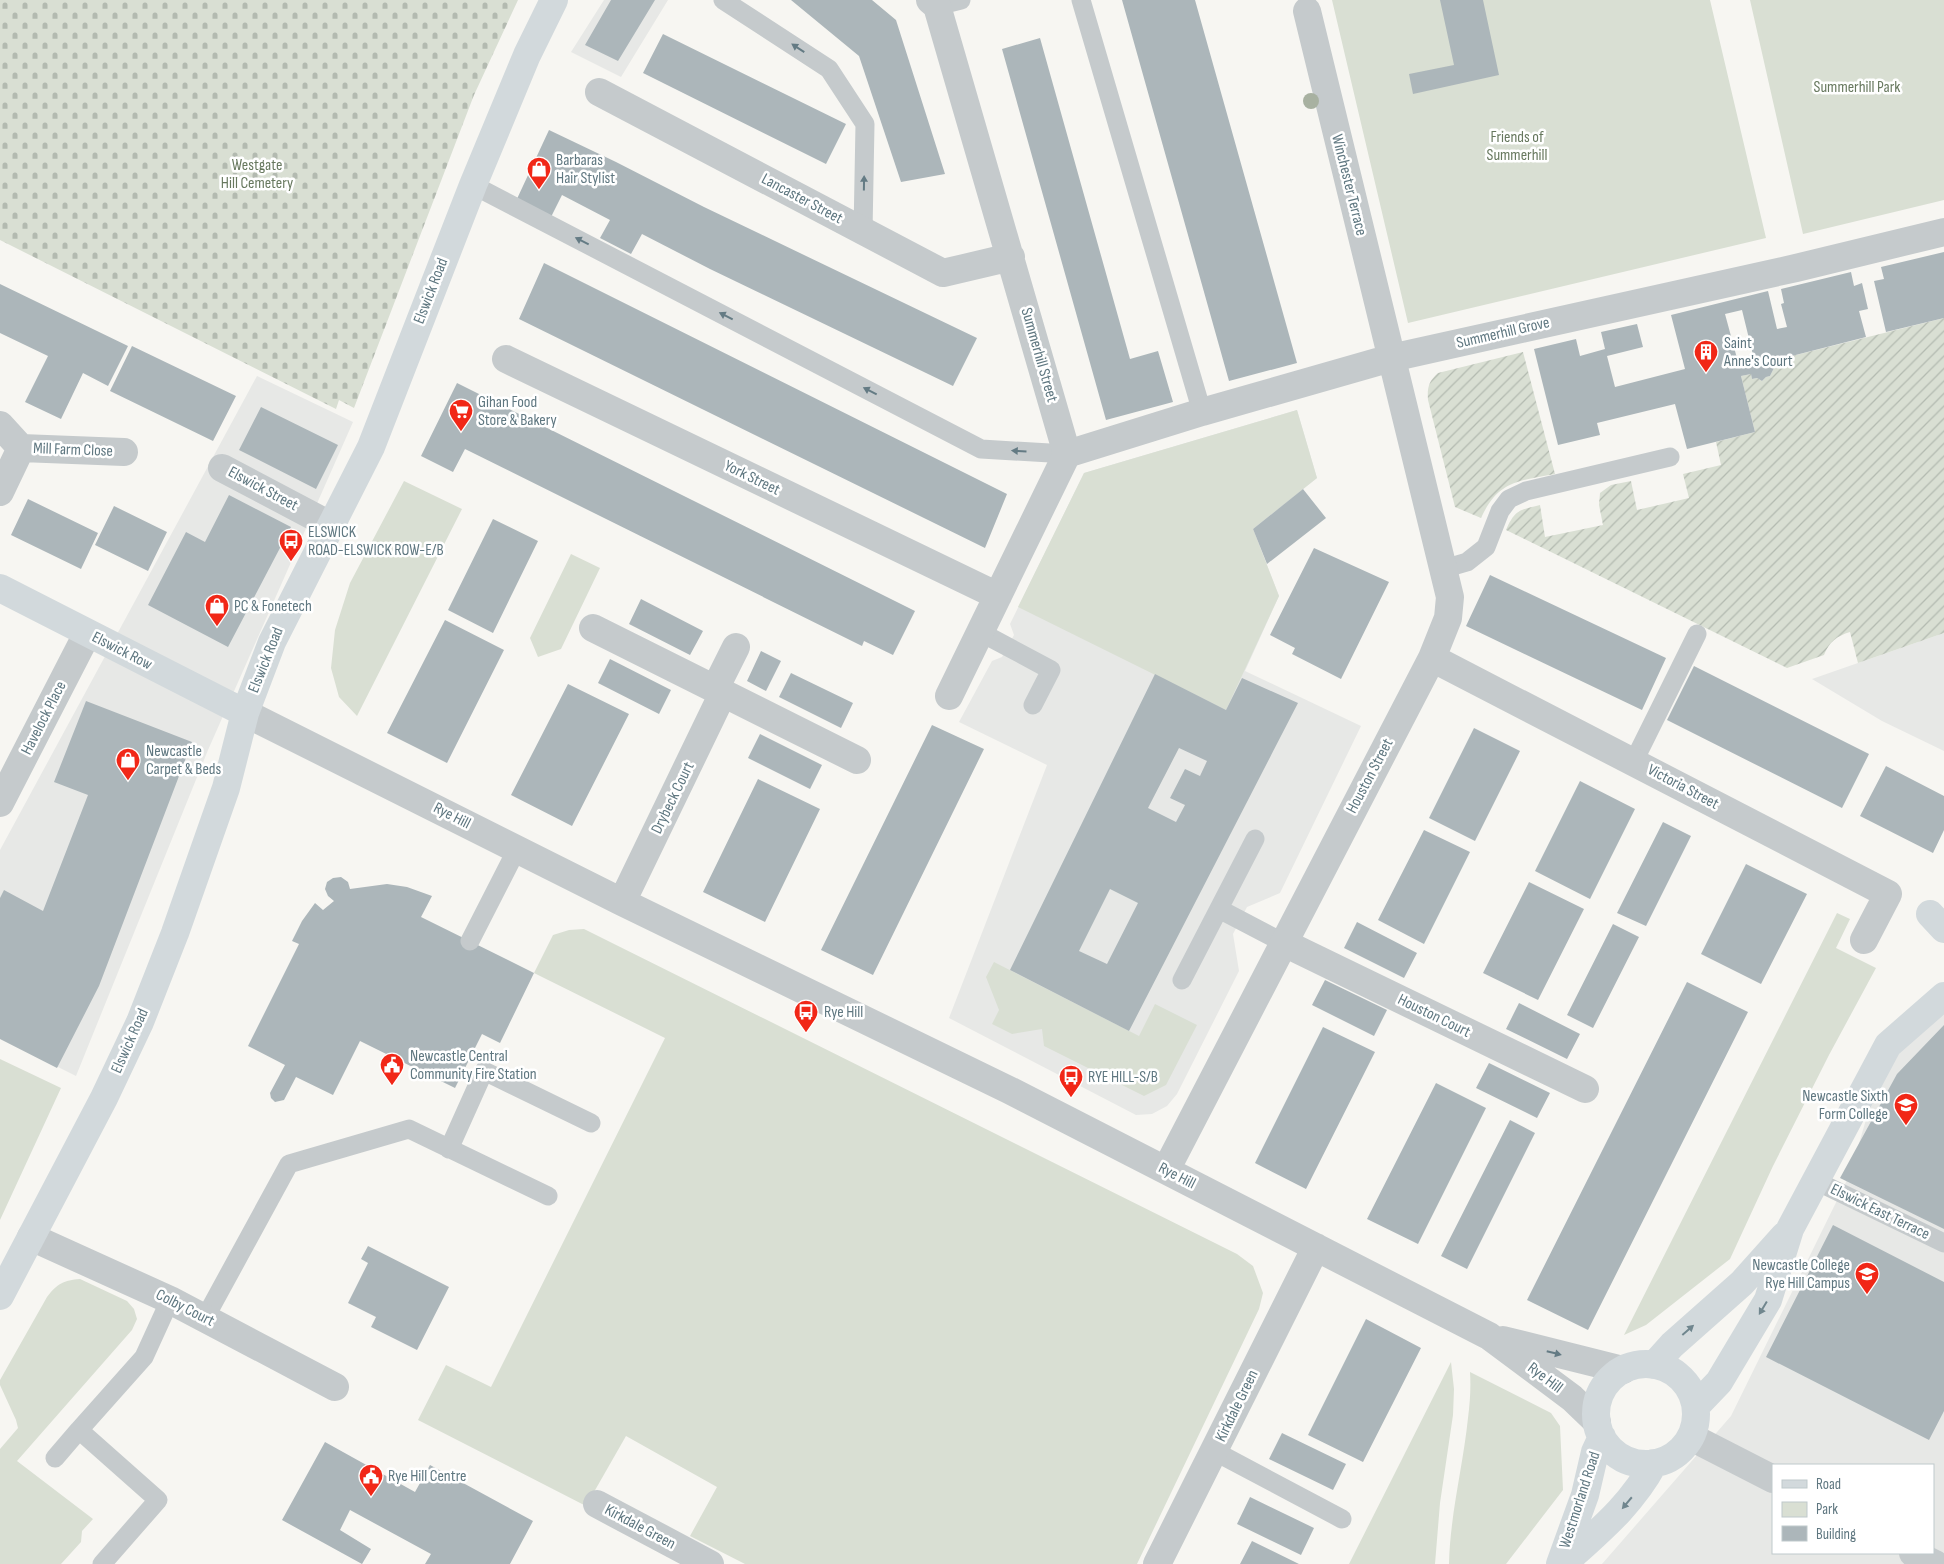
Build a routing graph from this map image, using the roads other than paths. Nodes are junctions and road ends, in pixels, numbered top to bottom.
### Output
1 (554, 0) edge
2 (723, 0) edge
3 (1081, 0) edge
4 (943, 2) edge
5 (1307, 12) dead end
6 (599, 92) dead end
7 (473, 185) junction
8 (863, 232) junction
9 (1944, 232) edge
10 (1011, 257) junction
11 (1391, 358) junction
12 (506, 359) dead end
13 (1202, 412) junction
14 (0, 425) edge
15 (21, 448) junction
16 (124, 452) dead end
17 (1067, 454) junction
18 (1670, 457) dead end
19 (222, 468) dead end
20 (0, 492) edge
21 (330, 525) junction
22 (1443, 569) junction
23 (0, 588) edge
24 (998, 596) junction
25 (593, 628) dead end
26 (980, 632) junction
27 (87, 634) junction
28 (1697, 634) dead end
29 (736, 647) dead end
30 (1432, 658) junction
31 (719, 691) junction
32 (949, 696) dead end
33 (1033, 705) dead end
34 (245, 713) junction
35 (857, 760) dead end
36 (1634, 761) junction
37 (0, 803) edge
38 (1255, 839) dead end
39 (517, 849) junction
40 (622, 902) junction
41 (1218, 910) junction
42 (1864, 940) dead end
43 (470, 942) dead end
44 (1284, 942) junction
45 (1182, 980) dead end
46 (1944, 996) edge
47 (1585, 1089) dead end
48 (591, 1123) dead end
49 (449, 1149) junction
50 (1166, 1170) junction
51 (1816, 1181) junction
52 (548, 1196) dead end
53 (1790, 1229) junction
54 (31, 1237) junction
55 (1944, 1243) edge
56 (1316, 1247) junction
57 (0, 1296) edge
58 (170, 1300) junction
59 (205, 1318) junction
60 (1490, 1336) junction
61 (1654, 1365) junction
62 (1623, 1370) junction
63 (335, 1386) dead end
64 (1696, 1406) junction
65 (79, 1430) junction
66 (1599, 1430) junction
67 (1691, 1437) junction
68 (1214, 1451) junction
69 (55, 1458) dead end
70 (1654, 1463) junction
71 (1772, 1478) edge
72 (597, 1504) dead end
73 (1342, 1519) dead end
74 (1916, 1554) edge
75 (102, 1564) edge
76 (710, 1564) edge
77 (1157, 1564) edge
78 (1561, 1564) edge
79 (1935, 1564) edge

1 - 7 street, Elswick Road
8 -> 2 lane
3 - 13 lane
4 - 10 street, Summerhill Street
5 - 11 street, Winchester Terrace
6 - 8 street, Lancaster Street
17 -> 7 lane
7 - 21 street, Elswick Road
8 - 10 street, Lancaster Street
9 - 11 street, Summerhill Grove
10 - 17 street, Summerhill Street
11 - 13 street, Summerhill Grove
11 - 22 street, Houston Street
12 - 24 street, York Street
13 - 17 street, Summerhill Grove
14 - 15 street, Mill Farm Close
15 - 16 street, Mill Farm Close
15 - 20 street, Mill Farm Close
17 - 24 street
18 - 22 lane
19 - 21 street, Elswick Street
21 - 34 street, Elswick Road
22 - 30 street, Houston Street
23 - 27 street, Elswick Row
24 - 26 street
25 - 31 street
26 - 32 street
26 - 33 lane
27 - 34 street, Elswick Row
27 - 37 street, Havelock Place
28 - 36 lane
29 - 31 street, Drybeck Court
30 - 36 street, Victoria Street
30 - 44 street, Houston Street
31 - 35 street
31 - 40 street, Drybeck Court
34 - 39 street, Rye Hill
34 - 54 street, Elswick Road
36 - 42 street, Victoria Street
38 - 41 lane
39 - 40 street, Rye Hill
39 - 43 lane
40 - 50 street, Rye Hill
41 - 44 lane
41 - 45 lane
44 - 47 street, Houston Court
44 - 50 street, Houston Street
46 - 51 street
48 - 49 lane
49 - 52 lane
49 - 59 lane
50 - 56 street, Rye Hill
51 - 53 street
51 - 55 lane, Elswick East Terrace
61 -> 53 street
53 -> 64 street
54 - 57 street, Elswick Road
54 - 58 street, Colby Court
56 - 60 street, Rye Hill
56 - 68 street, Kirkdale Green
58 - 59 street, Colby Court
58 - 65 lane
59 - 63 street, Colby Court
60 -> 62 street, Rye Hill
60 - 66 street, Rye Hill
61 - 62 street
61 - 64 street
62 - 66 street, Westmorland Road
64 - 67 street
65 - 69 lane
65 - 75 lane
66 - 70 street, Westmorland Road
66 - 78 street, Westmorland Road
67 - 70 street, Westmorland Road
67 - 71 street
68 - 73 lane
68 - 77 street, Kirkdale Green
70 -> 78 street, Westmorland Road
72 - 76 street, Kirkdale Green
74 - 79 street

